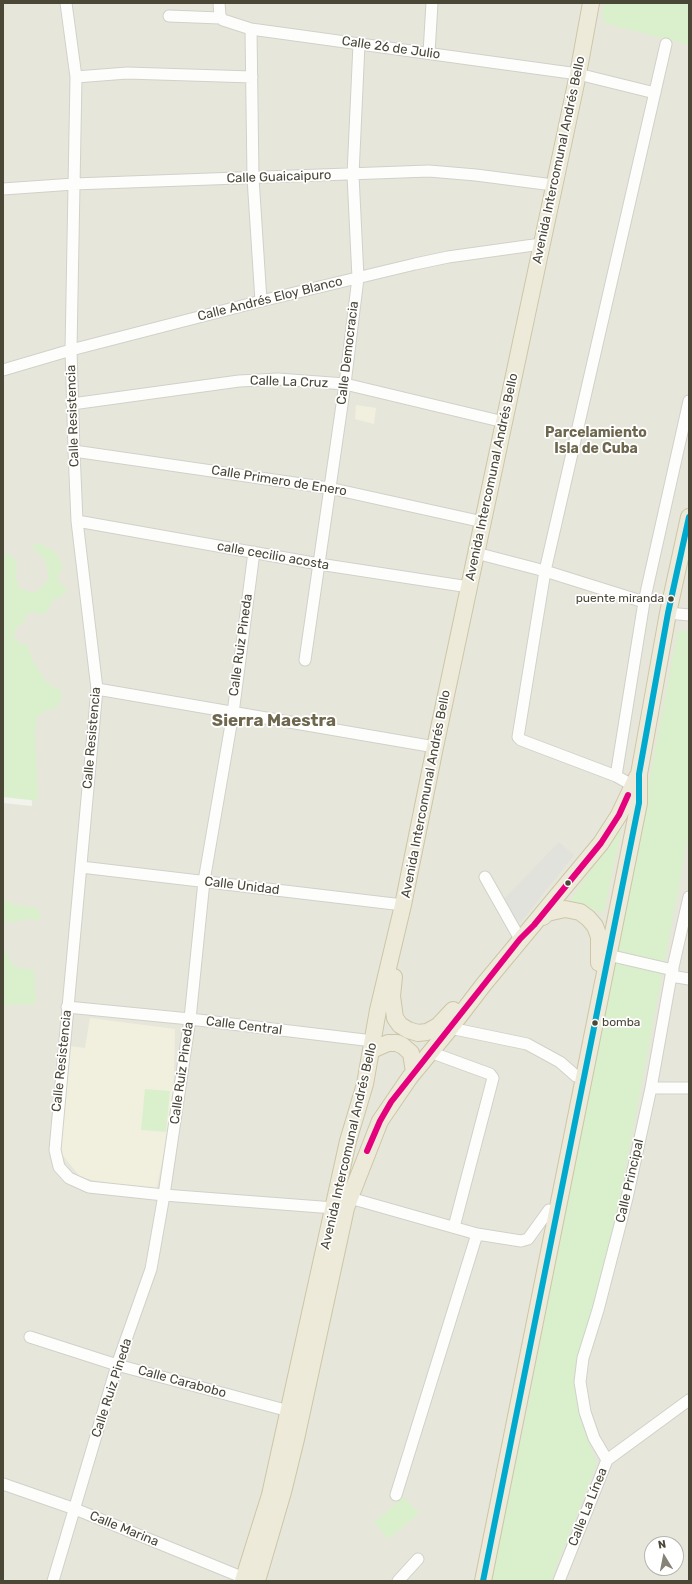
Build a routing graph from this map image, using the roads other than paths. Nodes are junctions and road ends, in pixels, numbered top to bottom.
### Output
1 (66, 3) edge
2 (219, 3) edge
3 (432, 3) edge
4 (591, 3) edge
5 (169, 16) dead end
6 (220, 18) junction
7 (251, 29) junction
8 (358, 44) junction
9 (666, 44) dead end
10 (429, 53) junction
11 (578, 74) junction
12 (76, 77) junction
13 (252, 77) junction
14 (655, 93) junction
15 (353, 175) junction
16 (253, 178) junction
17 (74, 184) junction
18 (553, 185) junction
19 (3, 189) edge
20 (541, 244) junction
21 (358, 278) junction
22 (261, 301) junction
23 (71, 350) junction
24 (3, 370) edge
25 (345, 384) junction
26 (689, 401) edge
27 (72, 404) junction
28 (504, 422) junction
29 (74, 451) junction
30 (329, 488) junction
31 (689, 517) edge
32 (77, 521) junction
33 (483, 522) junction
34 (254, 552) junction
35 (476, 553) junction
36 (319, 564) junction
37 (545, 571) junction
38 (469, 587) junction
39 (644, 602) junction
40 (668, 613) junction
41 (689, 615) edge
42 (305, 660) dead end
43 (97, 688) junction
44 (232, 713) junction
45 (434, 747) junction
46 (616, 776) junction
47 (635, 779) junction
48 (81, 867) junction
49 (485, 877) dead end
50 (204, 881) junction
51 (689, 897) edge
52 (403, 904) junction
53 (534, 925) junction
54 (520, 939) junction
55 (608, 955) junction
56 (672, 973) junction
57 (689, 979) edge
58 (484, 984) junction
59 (68, 1008) junction
60 (190, 1019) junction
61 (450, 1028) junction
62 (373, 1045) junction
63 (430, 1052) junction
64 (414, 1072) junction
65 (576, 1076) junction
66 (651, 1088) junction
67 (689, 1088) edge
68 (164, 1196) junction
69 (350, 1198) junction
70 (334, 1208) junction
71 (549, 1210) junction
72 (454, 1227) junction
73 (477, 1234) junction
74 (30, 1337) dead end
75 (117, 1365) junction
76 (523, 1367) junction
77 (689, 1400) edge
78 (289, 1411) junction
79 (607, 1460) junction
80 (3, 1484) edge
81 (396, 1495) dead end
82 (75, 1509) junction
83 (418, 1559) dead end
84 (483, 1561) junction
85 (248, 1580) edge
86 (53, 1581) edge
87 (398, 1581) edge
88 (475, 1581) edge
89 (483, 1581) edge
90 (559, 1581) edge

1 - 12 street, Calle Resistencia
2 - 6 street
3 - 10 street
4 - 11 highway, Avenida Intercomunal Andrés Bello
5 - 6 street, Calle 26 de Julio
6 - 7 street, Calle 26 de Julio
7 - 8 street, Calle 26 de Julio
7 - 13 street
8 - 10 street, Calle 26 de Julio
8 - 15 street, Calle Democracia
9 - 14 street
10 - 11 street, Calle 26 de Julio
11 - 14 street, Calle 26 de Julio
11 - 18 highway, Avenida Intercomunal Andrés Bello
12 - 13 street
12 - 17 street, Calle Resistencia
13 - 16 street
14 - 37 street
15 - 16 street, Calle Guaicaipuro
15 - 18 street, Calle Guaicaipuro
15 - 21 street, Calle Democracia
16 - 17 street, Calle Guaicaipuro
16 - 22 street
17 - 19 street, Calle Guaicaipuro
17 - 23 street, Calle Resistencia
18 - 20 highway, Avenida Intercomunal Andrés Bello
20 - 21 street, Calle Andrés Eloy Blanco
20 - 28 highway, Avenida Intercomunal Andrés Bello
21 - 22 street, Calle Andrés Eloy Blanco
21 - 25 street, Calle Democracia
22 - 23 street, Calle Andrés Eloy Blanco
23 - 24 street, Calle Andrés Eloy Blanco
23 - 27 street, Calle Resistencia
25 - 27 street, Calle La Cruz
25 - 28 street, Calle La Cruz
25 - 30 street, Calle Democracia
26 - 39 street
27 - 29 street, Calle Resistencia
28 - 33 highway, Avenida Intercomunal Andrés Bello
29 - 30 street, Calle Primero de Enero
29 - 32 street, Calle Resistencia
30 - 33 street, Calle Primero de Enero
30 - 36 street, Calle Democracia
31 - 40 highway
32 - 34 street, calle cecilio acosta
32 - 43 street, Calle Resistencia
33 - 35 highway, Avenida Intercomunal Andrés Bello
34 - 36 street, calle cecilio acosta
34 - 44 street, Calle Ruiz Pineda
35 - 37 street
35 - 38 highway, Avenida Intercomunal Andrés Bello
36 - 38 street, calle cecilio acosta
36 - 42 street, Calle Democracia
37 - 39 street
37 - 46 street
38 - 45 highway, Avenida Intercomunal Andrés Bello
39 - 46 street
40 - 41 street
40 - 47 highway
43 - 44 street
43 - 48 street, Calle Resistencia
44 - 45 street
44 - 50 street, Calle Ruiz Pineda
45 - 52 highway, Avenida Intercomunal Andrés Bello
46 - 47 street
47 - 53 highway, Avenida Intercomunal Andrés Bello
47 - 55 highway
48 - 50 street, Calle Unidad
48 - 59 street, Calle Resistencia
49 - 54 street
50 - 52 street, Calle Unidad
50 - 60 street, Calle Ruiz Pineda
51 - 56 street, Calle Principal
52 - 58 highway
52 - 62 highway, Avenida Intercomunal Andrés Bello
53 - 54 highway, Avenida Intercomunal Andrés Bello
53 - 65 highway
54 - 58 highway, Avenida Intercomunal Andrés Bello
55 - 56 street
55 - 76 highway
56 - 57 street
56 - 66 street, Calle Principal
58 - 61 highway, Avenida Intercomunal Andrés Bello
59 - 60 street, Calle Central
59 - 68 street, Calle Resistencia
60 - 62 street, Calle Central
60 - 68 street, Calle Ruiz Pineda
61 - 63 highway, Avenida Intercomunal Andrés Bello
61 - 65 street
62 - 64 highway
62 - 70 highway, Avenida Intercomunal Andrés Bello
63 - 64 highway, Avenida Intercomunal Andrés Bello
63 - 72 street
64 - 69 highway, Avenida Intercomunal Andrés Bello
65 - 71 highway
66 - 67 street
66 - 79 street, Calle Principal
68 - 70 street, Calle Resistencia
68 - 75 street, Calle Ruiz Pineda
69 - 72 street
69 - 85 highway, Avenida Intercomunal Andrés Bello
70 - 78 highway, Avenida Intercomunal Andrés Bello
71 - 73 street
71 - 76 highway
72 - 73 street
73 - 81 street
74 - 75 street, Calle Carabobo
75 - 78 street, Calle Carabobo
75 - 82 street, Calle Ruiz Pineda
76 - 84 highway
77 - 79 street, Calle La Línea
78 - 85 highway, Avenida Intercomunal Andrés Bello
79 - 90 street, Calle La Línea
80 - 82 street, Calle Marina
82 - 85 street, Calle Marina
82 - 86 street, Calle Ruiz Pineda
83 - 87 street
84 - 88 highway
84 - 89 highway

